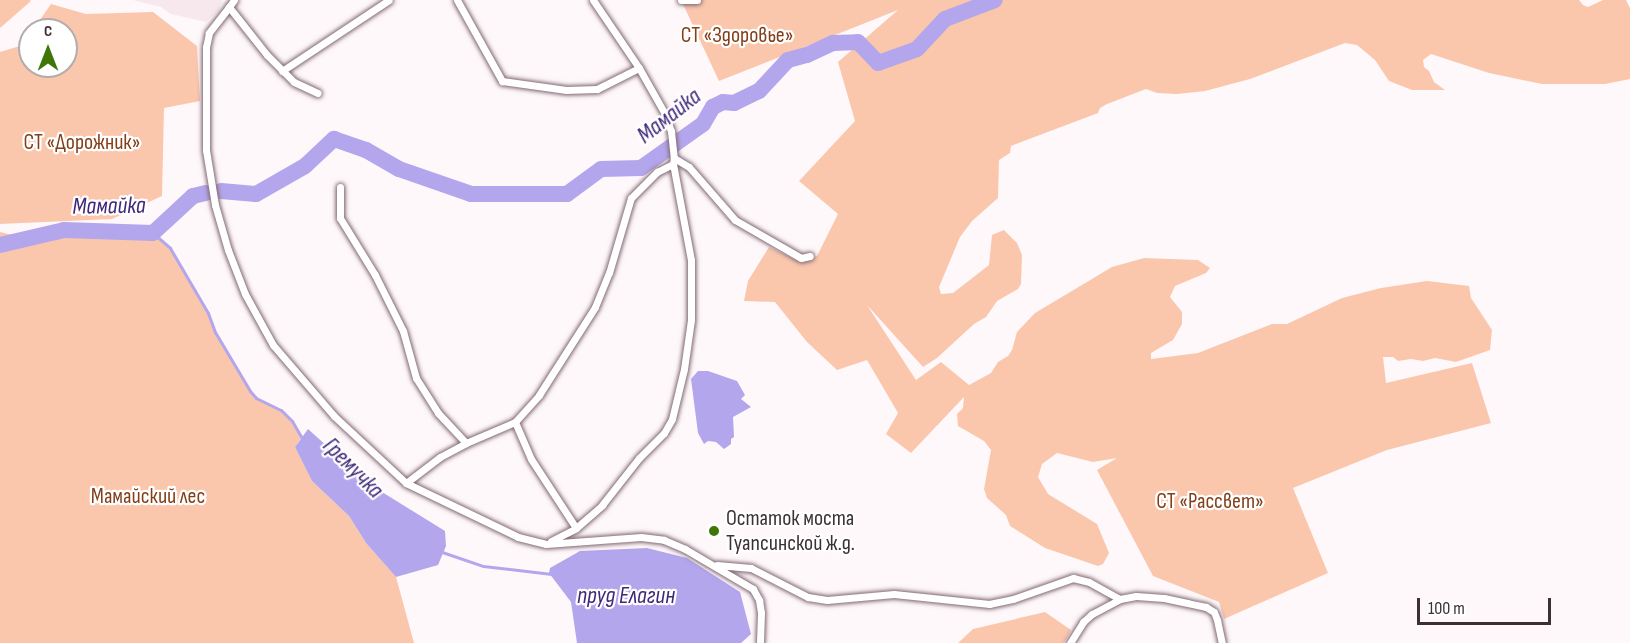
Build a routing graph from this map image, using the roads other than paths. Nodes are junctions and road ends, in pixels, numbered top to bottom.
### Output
1 (234, 0) edge
2 (389, 0) edge
3 (457, 0) edge
4 (593, 0) edge
5 (681, 0) edge
6 (697, 0) edge
7 (229, 8) junction
8 (639, 68) junction
9 (282, 71) junction
10 (318, 93) dead end
11 (674, 159) junction
12 (340, 187) dead end
13 (810, 256) dead end
14 (515, 422) junction
15 (466, 443) junction
16 (406, 483) junction
17 (576, 528) junction
18 (546, 544) junction
19 (716, 565) junction
20 (1120, 599) junction
21 (759, 643) edge
22 (1070, 643) edge
23 (1222, 643) edge

1 - 7 street
2 - 9 street
3 - 8 street
4 - 8 street
5 - 6 street
7 - 9 street
7 - 16 street
8 - 11 street
9 - 10 street
11 - 13 street
11 - 14 street
11 - 17 street
12 - 15 street
14 - 15 street
14 - 17 street
15 - 16 street
16 - 18 street
17 - 18 street
18 - 19 street
19 - 20 street
19 - 21 street
20 - 22 street
20 - 23 street

